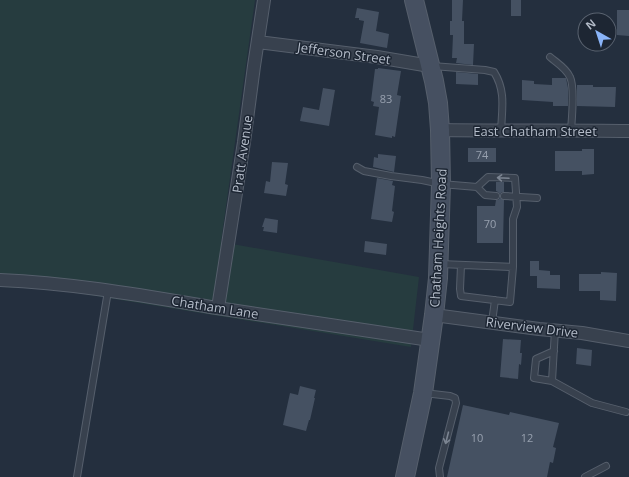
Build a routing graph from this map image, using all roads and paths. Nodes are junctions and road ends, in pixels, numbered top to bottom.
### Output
1 (264, 0) edge
2 (414, 0) edge
3 (258, 42) junction
4 (550, 57) dead end
5 (430, 66) junction
6 (440, 130) junction
7 (501, 130) junction
8 (571, 130) junction
9 (629, 131) edge
10 (357, 167) dead end
11 (441, 184) junction
12 (477, 187) junction
13 (496, 196) dead end
14 (504, 196) dead end
15 (516, 197) junction
16 (537, 198) dead end
17 (439, 264) junction
18 (461, 265) junction
19 (513, 267) junction
20 (0, 280) edge
21 (108, 291) junction
22 (495, 300) junction
23 (218, 308) junction
24 (434, 314) junction
25 (492, 322) junction
26 (555, 330) junction
27 (430, 340) junction
28 (629, 341) edge
29 (554, 351) junction
30 (552, 381) junction
31 (423, 393) junction
32 (626, 412) dead end
33 (606, 466) dead end
34 (77, 477) edge
35 (405, 477) edge
36 (440, 477) edge
37 (585, 477) edge

1 - 3 street, Pratt Avenue
2 - 5 main road, Chatham Heights Road
3 - 5 street, Jefferson Street
3 - 23 street, Pratt Avenue
4 - 8 lane
5 - 6 main road, Chatham Heights Road
5 - 7 lane
6 - 7 street, East Chatham Street
6 - 11 main road, Chatham Heights Road
7 - 8 street, East Chatham Street
8 - 9 street, East Chatham Street
10 - 11 lane
11 - 12 lane
11 - 17 main road, Chatham Heights Road
12 - 13 lane
15 -> 12 lane
14 - 15 lane
15 - 16 lane
15 - 19 lane
17 - 18 lane
17 - 24 main road, Chatham Heights Road
18 - 19 lane
18 - 22 lane
19 - 22 lane
20 - 21 street, Chatham Lane
21 - 23 street, Chatham Lane
21 - 34 lane
22 - 25 lane
23 - 27 street, Chatham Lane
24 - 25 street, Riverview Drive
24 - 27 main road, Chatham Heights Road
25 - 26 street, Riverview Drive
26 - 28 street, Riverview Drive
26 - 29 lane
27 - 31 main road, Chatham Heights Road
29 - 30 lane
29 - 30 lane
30 - 32 lane
31 - 35 main road, Chatham Heights Road
31 -> 36 lane
33 - 37 lane

